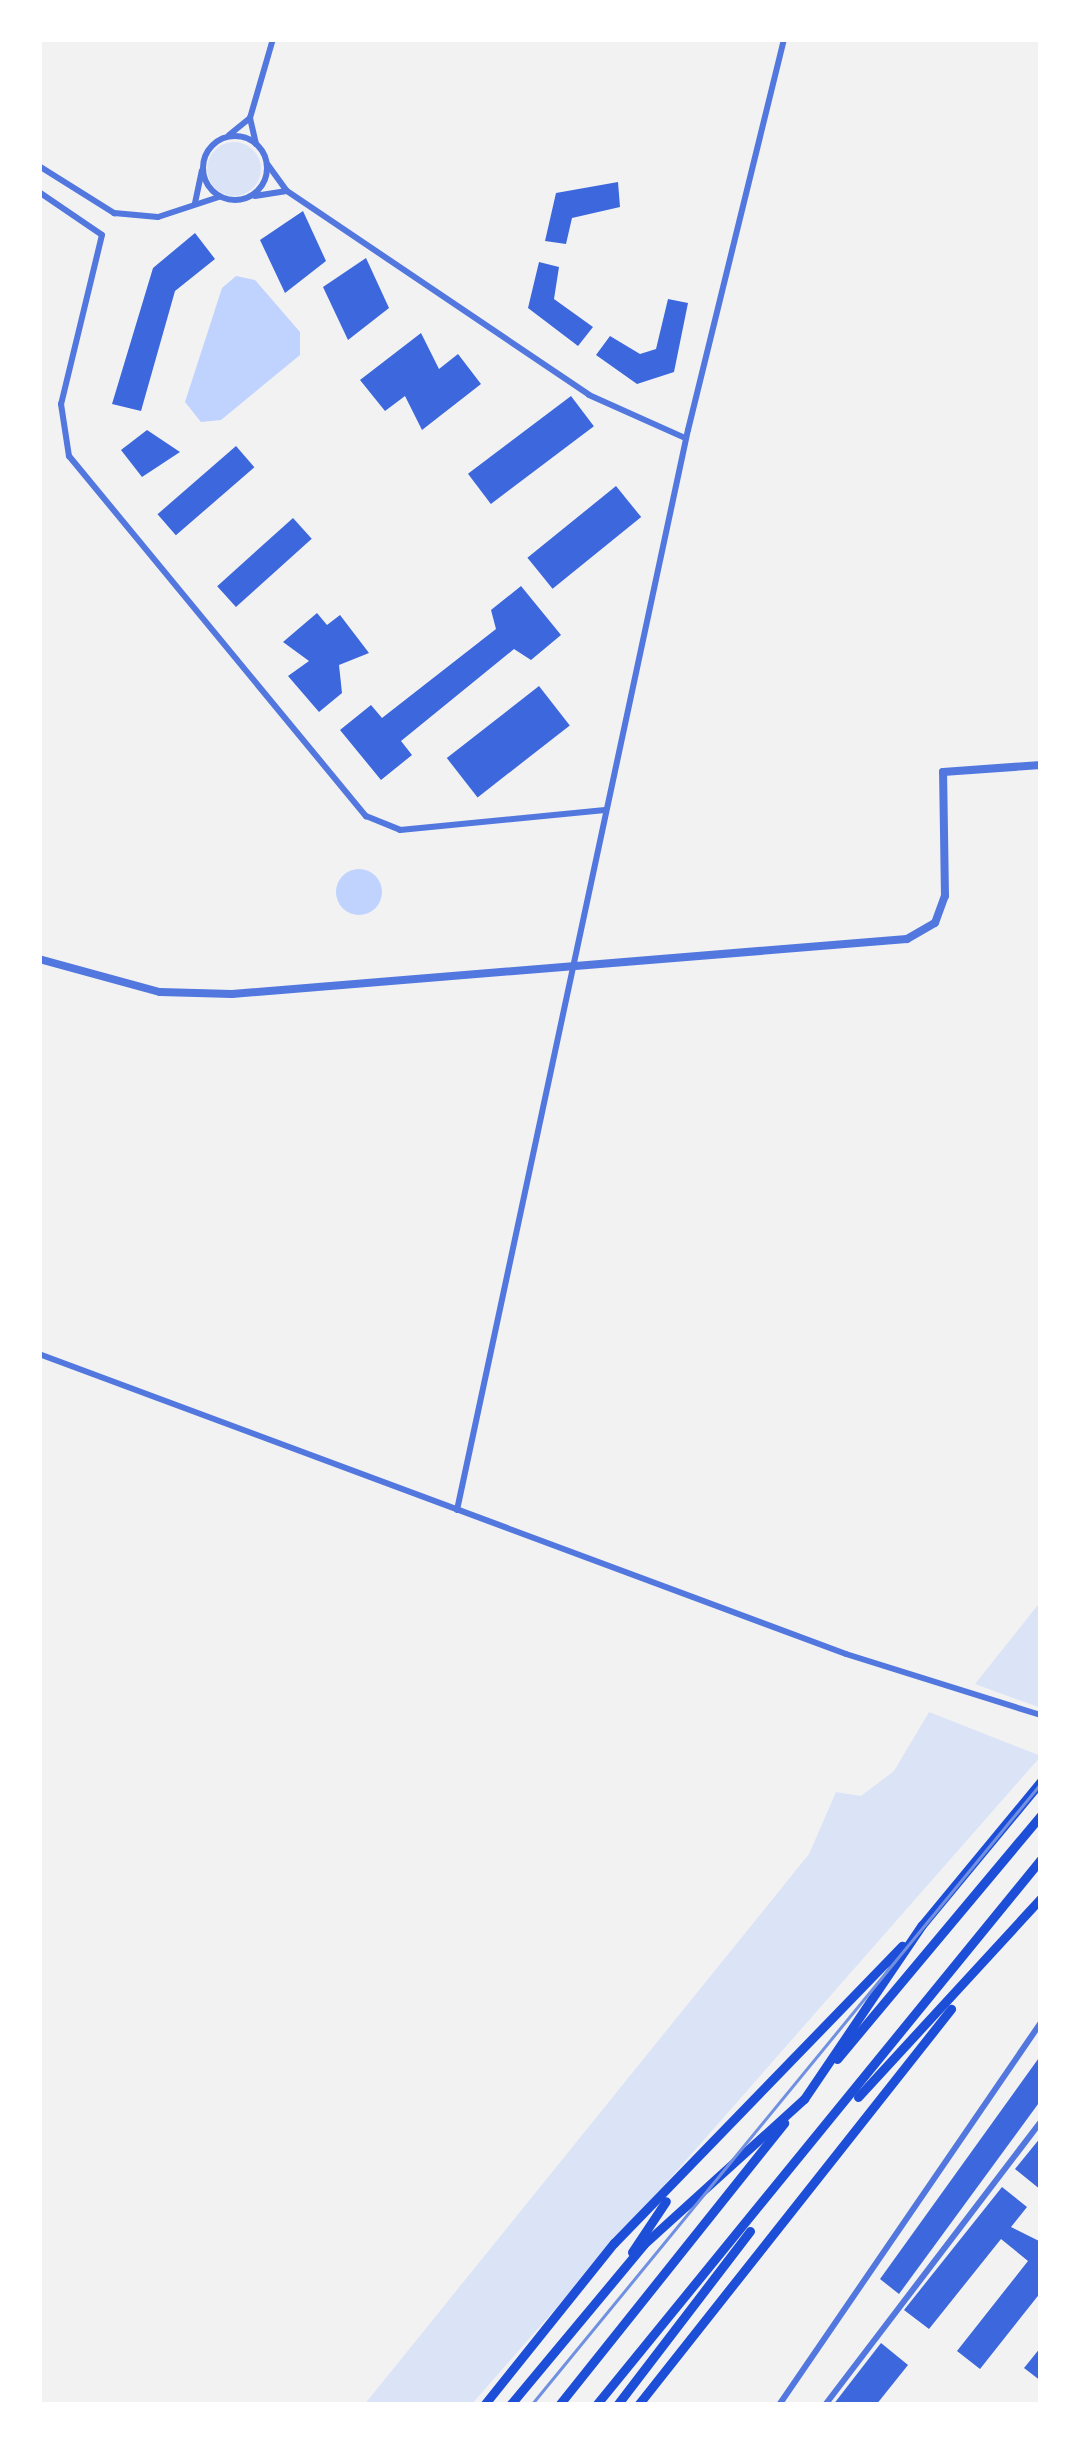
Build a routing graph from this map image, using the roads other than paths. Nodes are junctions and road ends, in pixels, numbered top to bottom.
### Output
1 (274, 39) edge
2 (784, 39) edge
3 (250, 118) junction
4 (225, 138) junction
5 (256, 144) junction
6 (266, 162) junction
7 (39, 166) edge
8 (202, 171) junction
9 (287, 191) junction
10 (39, 192) edge
11 (219, 197) junction
12 (249, 197) junction
13 (195, 203) junction
14 (686, 439) junction
15 (1041, 765) edge
16 (605, 810) junction
17 (39, 959) edge
18 (570, 972) junction
19 (39, 1354) edge
20 (457, 1510) junction
21 (1041, 1714) edge
22 (1041, 1781) edge
23 (1041, 1815) edge
24 (1041, 1859) edge
25 (1041, 1898) edge
26 (922, 1925) junction
27 (984, 1966) junction
28 (1041, 2022) edge
29 (804, 2099) junction
30 (1041, 2121) edge
31 (826, 2131) junction
32 (684, 2178) junction
33 (622, 2270) junction
34 (484, 2405) edge
35 (510, 2405) edge
36 (559, 2405) edge
37 (596, 2405) edge
38 (617, 2405) edge
39 (633, 2405) edge
40 (712, 2405) edge
41 (727, 2405) edge
42 (779, 2405) edge
43 (825, 2405) edge

1 - 3 street
2 - 14 street
3 - 4 street
3 - 5 street
4 - 5 street
4 - 8 street
5 - 6 street
6 - 9 street
6 - 12 street
7 - 13 street
8 - 11 street
8 - 13 street
9 - 12 street
9 - 14 street
10 - 16 street
11 - 12 street
11 - 13 street
14 - 16 street
15 - 18 street
16 - 18 street
17 - 18 street
18 - 20 street
19 - 20 street
20 - 21 street
22 - 26 highway
23 - 29 highway
24 - 31 highway
25 - 27 highway
26 - 29 highway
26 - 32 highway
27 - 31 highway
27 - 39 highway
28 - 42 street
29 - 33 highway
29 - 36 highway
30 - 43 street
31 - 37 highway
31 - 38 highway
32 - 33 highway
32 - 34 highway
33 - 35 highway
40 - 41 street

